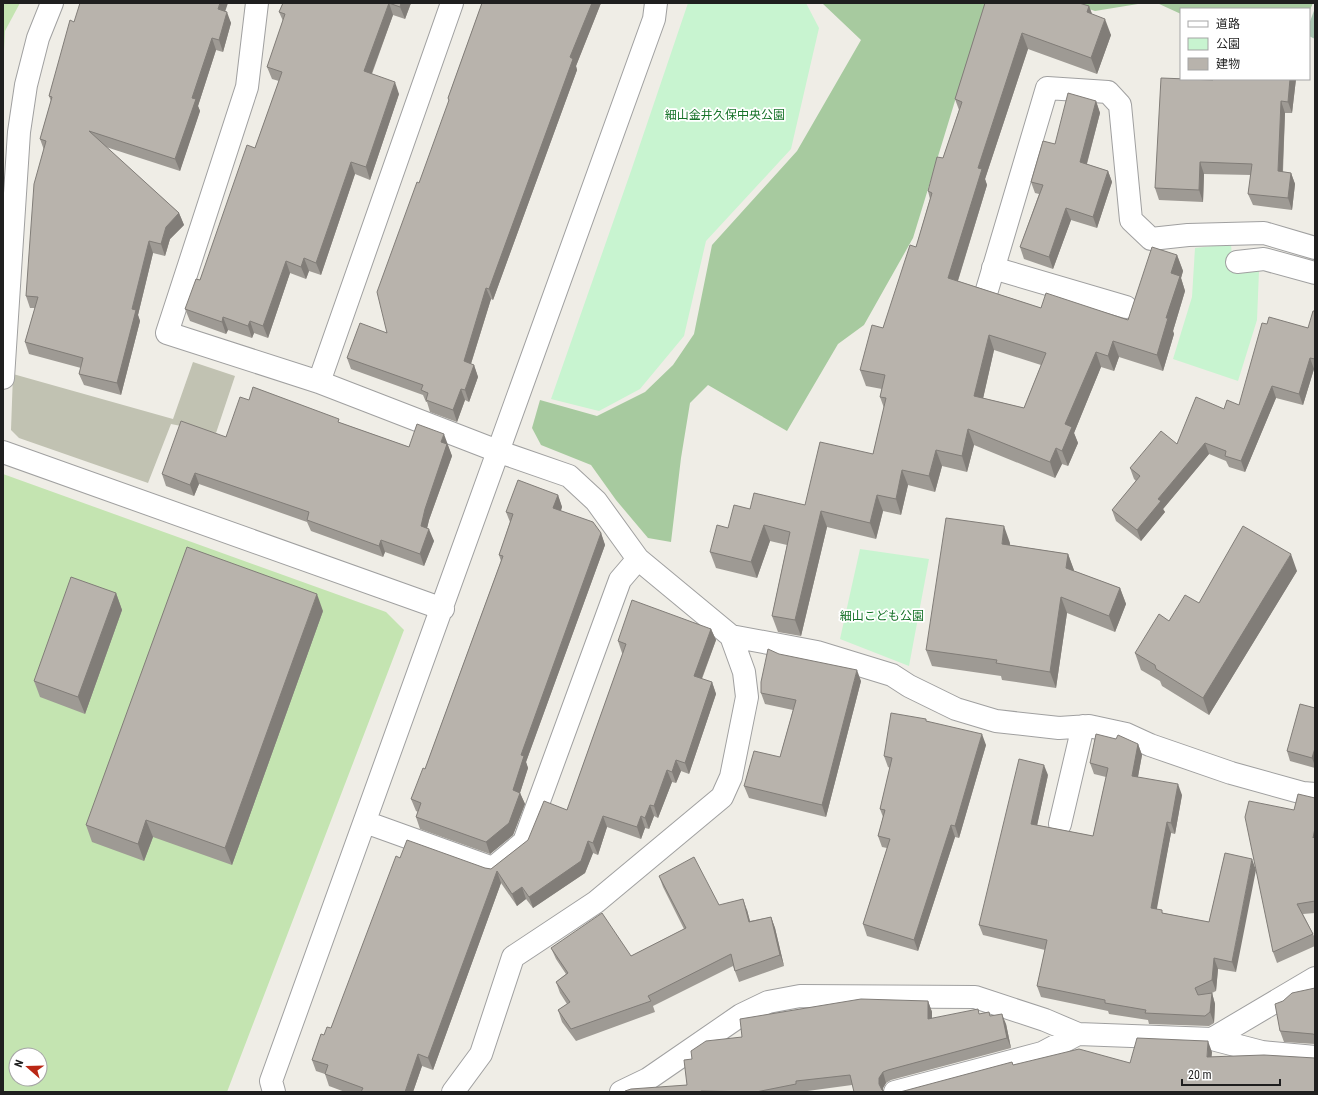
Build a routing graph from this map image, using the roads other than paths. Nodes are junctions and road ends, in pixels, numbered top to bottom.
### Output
1 (52, 3) edge
2 (257, 3) edge
3 (452, 3) edge
4 (656, 3) edge
5 (1315, 248) edge
6 (1237, 262) dead end
7 (993, 268) junction
8 (1315, 273) edge
9 (987, 290) edge
10 (1126, 307) dead end
11 (3, 378) edge
12 (319, 382) junction
13 (3, 452) edge
14 (500, 452) junction
15 (638, 559) junction
16 (443, 609) junction
17 (731, 636) junction
18 (1083, 726) junction
19 (1315, 794) edge
20 (365, 822) junction
21 (1060, 824) dead end
22 (1315, 978) edge
23 (1078, 1034) junction
24 (1212, 1039) junction
25 (1315, 1057) edge
26 (274, 1092) edge
27 (453, 1092) edge
28 (621, 1092) edge
29 (895, 1092) edge

1 - 11 street
2 - 12 street
3 - 12 street
4 - 14 street
5 - 7 street
6 - 8 street
7 - 9 street
7 - 10 street
12 - 14 street
13 - 16 street
14 - 15 street
14 - 16 street
15 - 17 street
15 - 20 street
16 - 20 street
17 - 18 street
17 - 27 street
18 - 19 street
18 - 21 street
20 - 26 street
22 - 24 street
23 - 24 street
23 - 28 street
23 - 29 street
24 - 25 street

